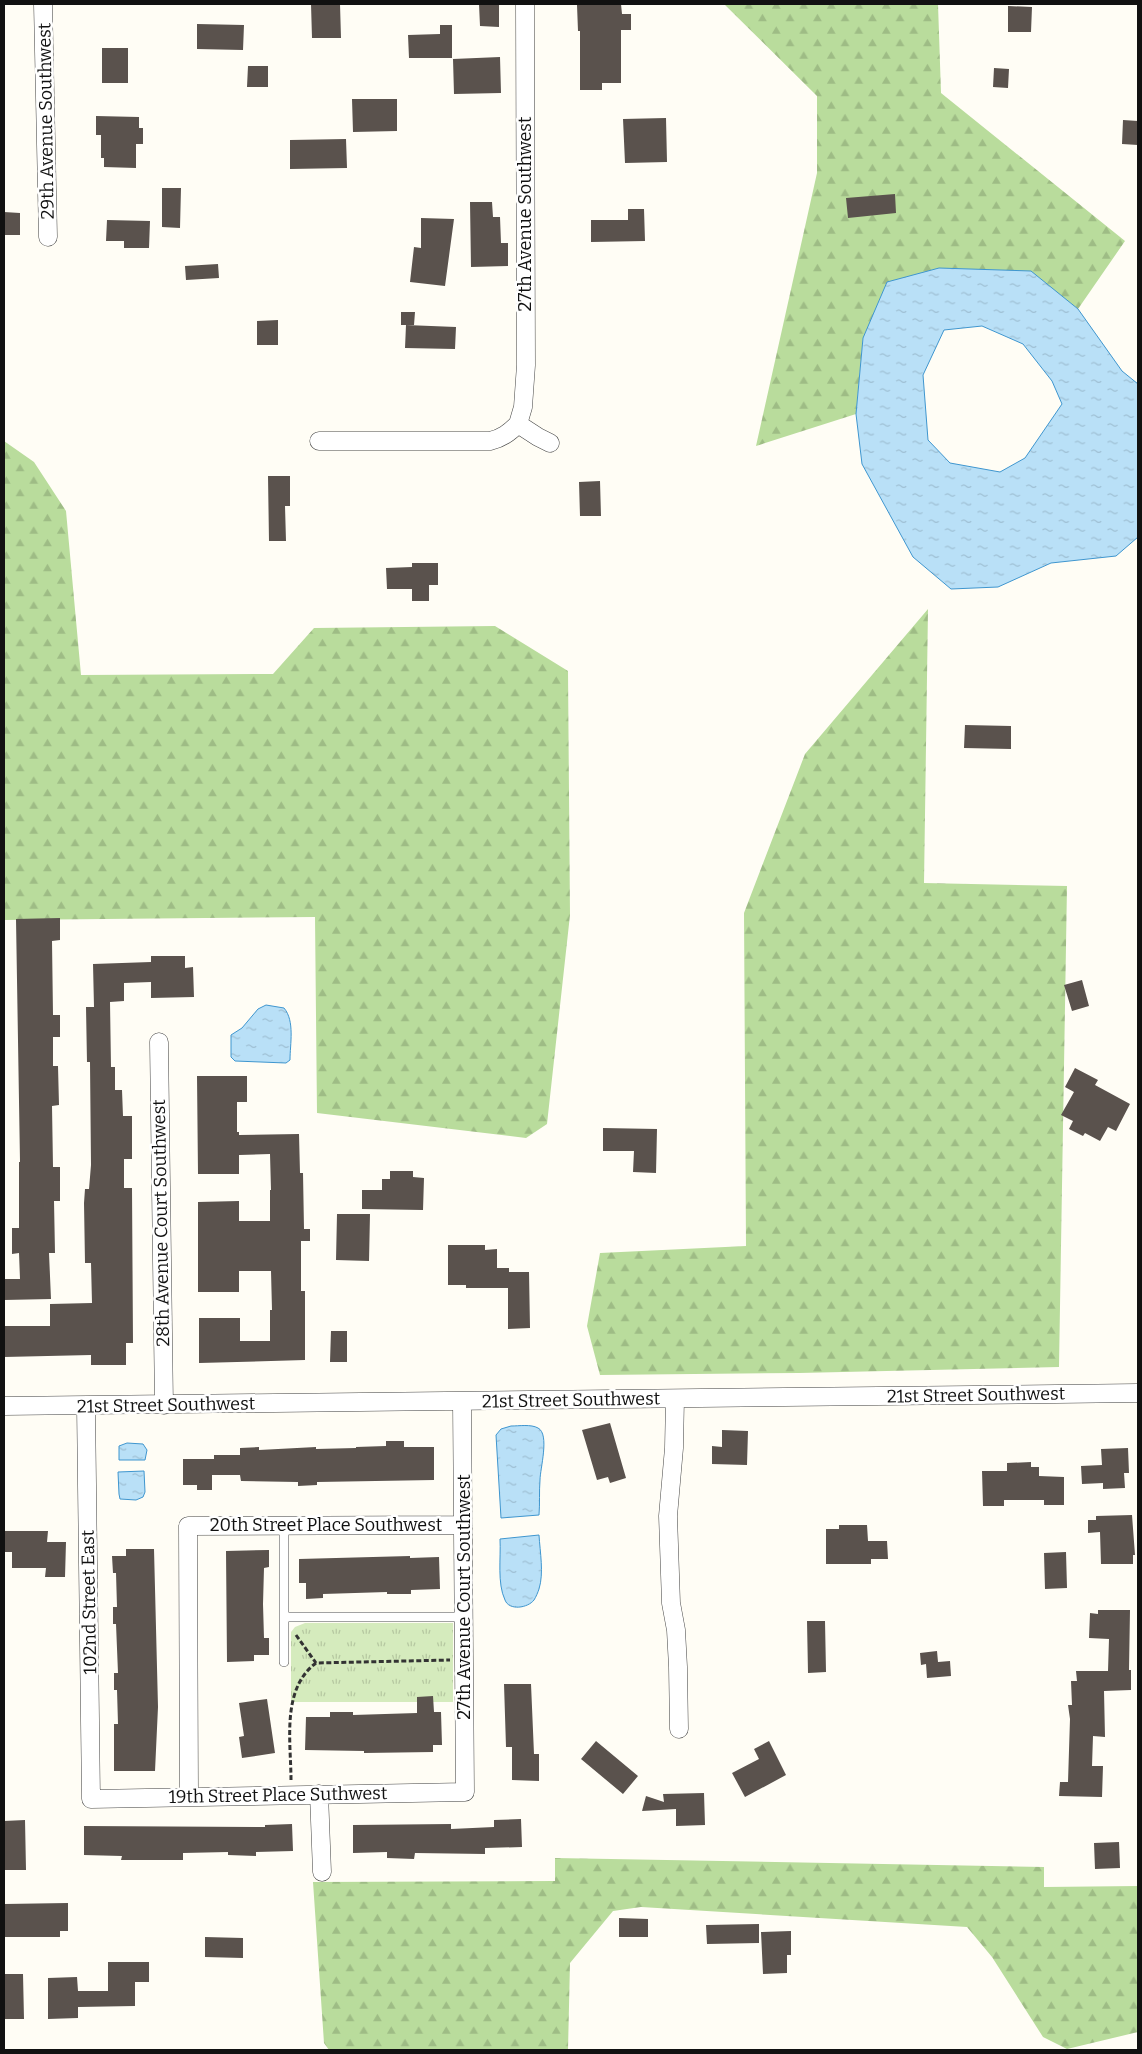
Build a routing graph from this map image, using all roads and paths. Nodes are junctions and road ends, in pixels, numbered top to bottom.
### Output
1 (43, 4) edge
2 (525, 4) edge
3 (48, 237) dead end
4 (518, 424) junction
5 (319, 441) dead end
6 (550, 443) dead end
7 (159, 1042) dead end
8 (1138, 1393) edge
9 (675, 1399) junction
10 (462, 1401) junction
11 (164, 1405) junction
12 (4, 1406) edge
13 (86, 1406) junction
14 (463, 1525) junction
15 (284, 1526) junction
16 (284, 1617) junction
17 (464, 1618) junction
18 (455, 1660) dead end
19 (284, 1662) dead end
20 (316, 1663) junction
21 (680, 1729) dead end
22 (291, 1780) dead end
23 (465, 1792) joint
24 (319, 1794) junction
25 (189, 1797) junction
26 (91, 1799) joint
27 (322, 1872) dead end

1 - 3 street, 29th Avenue Southwest
2 - 4 street, 27th Avenue Southwest
4 - 5 street
4 - 6 street
7 - 11 street, 28th Avenue Court Southwest
8 - 9 street, 21st Street Southwest
9 - 10 street, 21st Street Southwest
9 - 21 street
10 - 11 street, 21st Street Southwest
10 - 14 street, 27th Avenue Court Southwest
11 - 13 street, 21st Street Southwest
12 - 13 street, 21st Street Southwest
13 - 26 street, 102nd Street East
14 - 15 street, 20th Street Place Southwest
14 - 17 street, 27th Avenue Court Southwest
15 - 16 lane
15 - 25 street, 20th Street Place Southwest
16 - 17 lane
16 - 19 lane
16 - 20 path
17 - 23 street, 27th Avenue Court Southwest
18 - 20 path
20 - 22 path
23 - 24 street, 19th Street Place Suthwest
24 - 25 street, 19th Street Place Suthwest
24 - 27 street
25 - 26 street, 19th Street Place Suthwest

